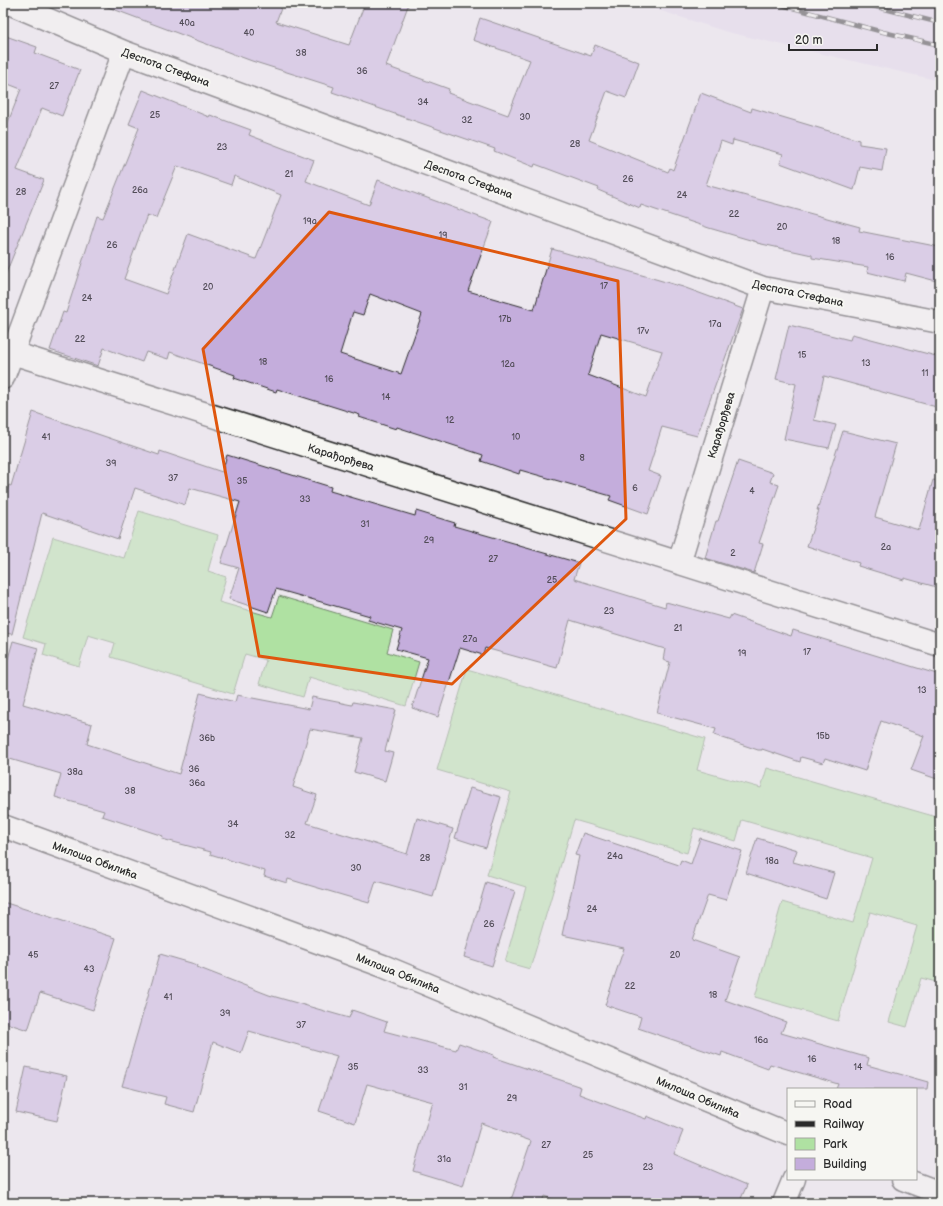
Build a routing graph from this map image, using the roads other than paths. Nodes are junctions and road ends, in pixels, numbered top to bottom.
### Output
1 (9, 3) edge
2 (124, 52) junction
3 (763, 288) junction
4 (940, 322) edge
5 (7, 352) edge
6 (3, 378) edge
7 (679, 563) junction
8 (940, 645) edge
9 (3, 826) edge
10 (787, 1134) edge
11 (794, 1180) edge
12 (906, 1180) edge
13 (940, 1193) edge
14 (784, 1203) edge

1 - 2 street, Деспота Стефана
2 - 3 street, Деспота Стефана
2 - 5 street
3 - 4 street, Деспота Стефана
3 - 7 street, Карађорђева
5 - 6 street
5 - 7 street, Карађорђева
7 - 8 street, Карађорђева
9 - 10 street, Милоша Обилића
11 - 14 street
12 - 13 street

